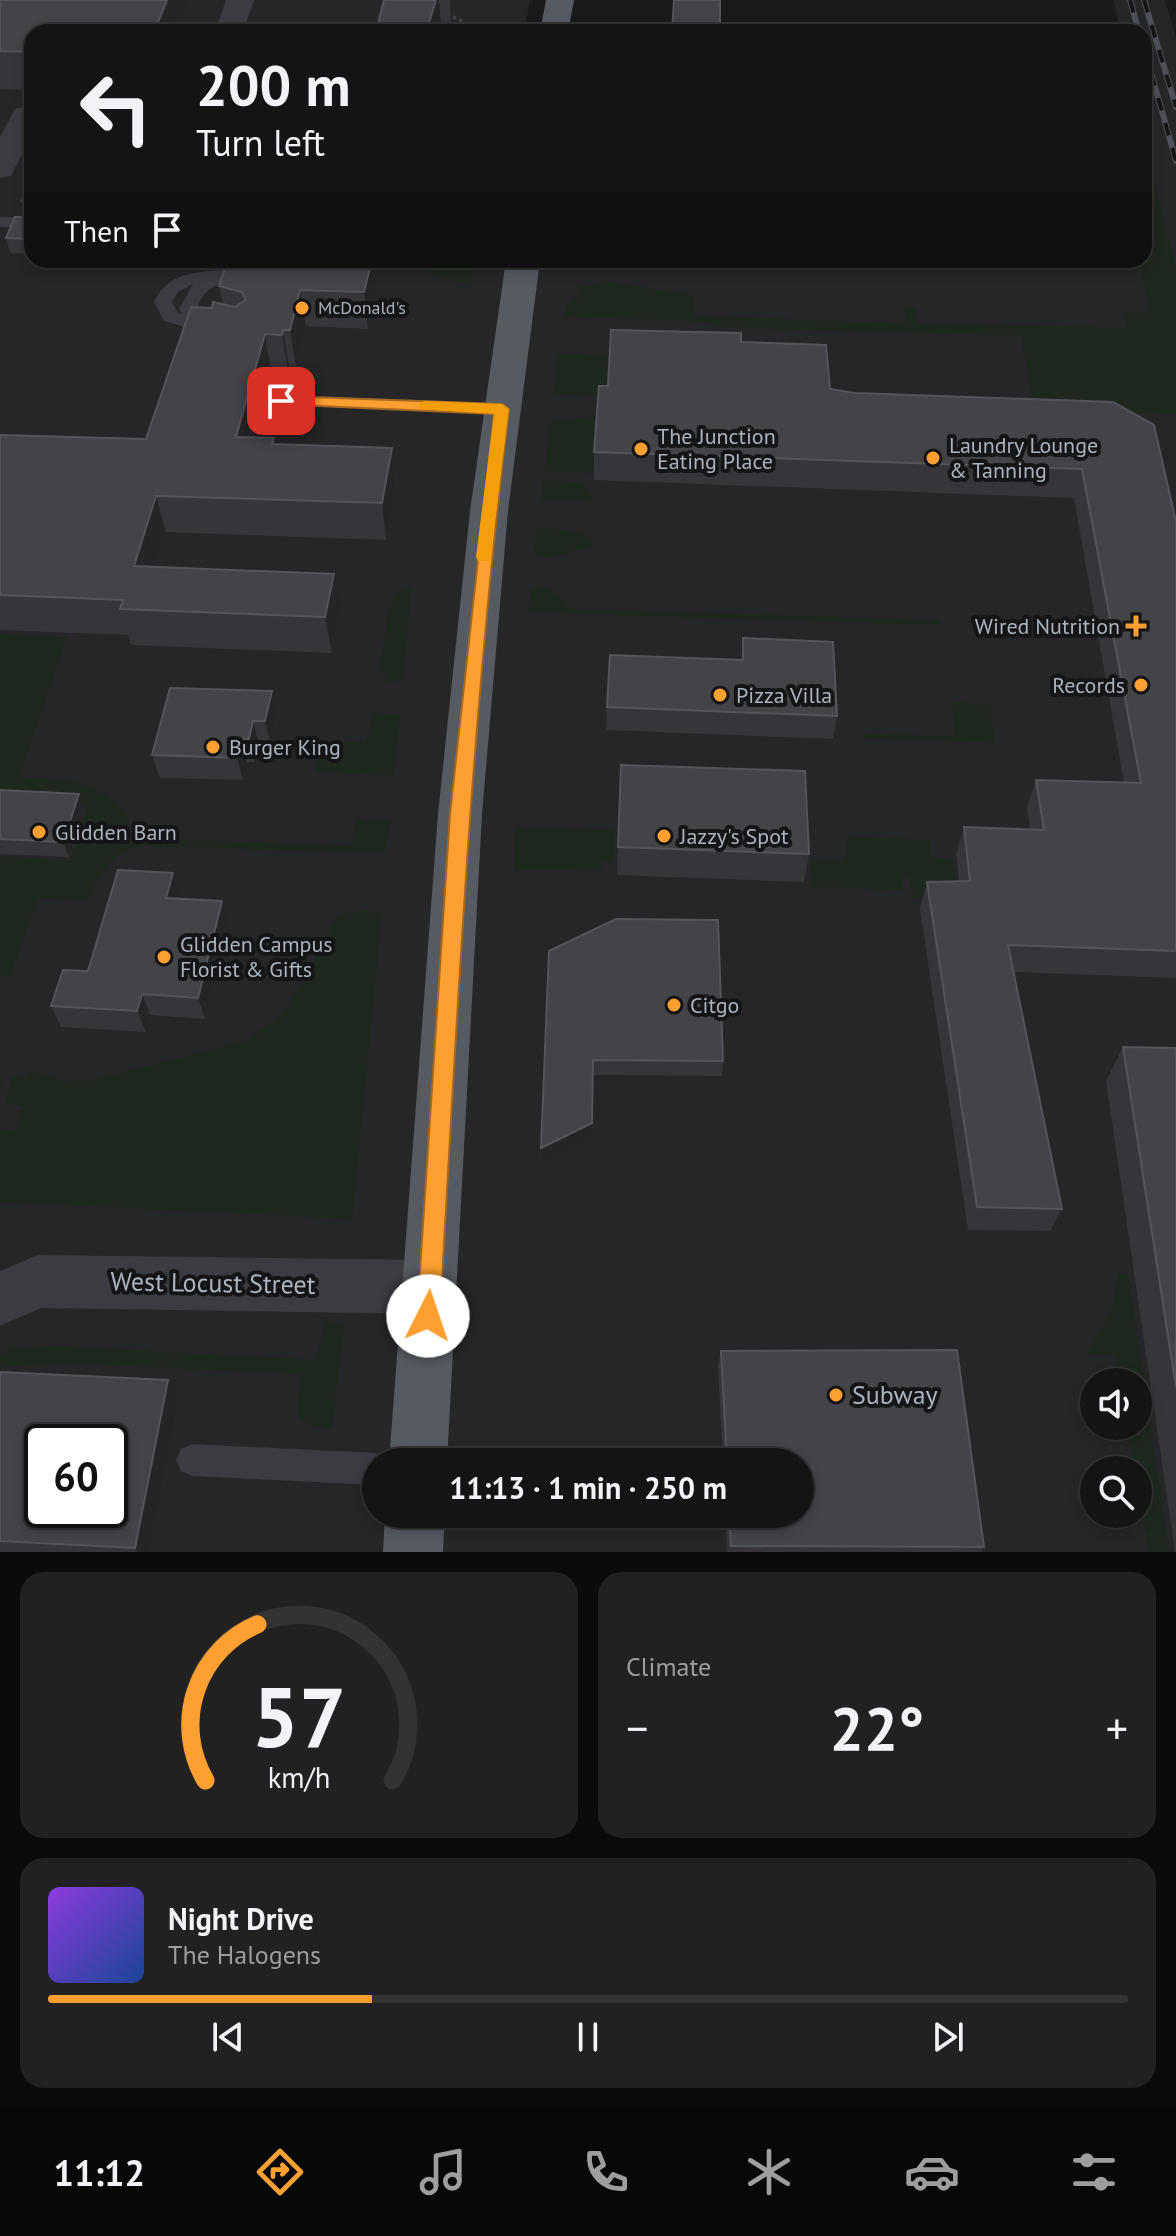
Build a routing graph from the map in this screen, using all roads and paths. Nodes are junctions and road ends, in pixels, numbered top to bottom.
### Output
1 (240, 0) edge
2 (560, 0) edge
3 (453, 17) dead end
4 (232, 24) edge
5 (467, 24) edge
6 (556, 24) edge
7 (19, 115) edge
8 (0, 169) edge
9 (0, 222) edge
10 (24, 223) edge
11 (522, 268) edge
12 (236, 273) edge
13 (219, 330) edge
14 (281, 401) dead end
15 (502, 409) junction
16 (431, 1287) junction
17 (0, 1299) edge
18 (419, 1448) edge
19 (192, 1460) dead end
20 (362, 1468) edge
21 (414, 1528) edge
22 (413, 1552) edge

1 - 4 street
2 - 6 main road
3 - 5 path
7 - 8 street
9 - 10 lane
11 - 15 main road
12 - 13 lane
14 - 15 lane
15 - 16 main road
16 - 17 street, West Locust Street
16 - 18 main road
19 - 20 lane
21 - 22 main road

